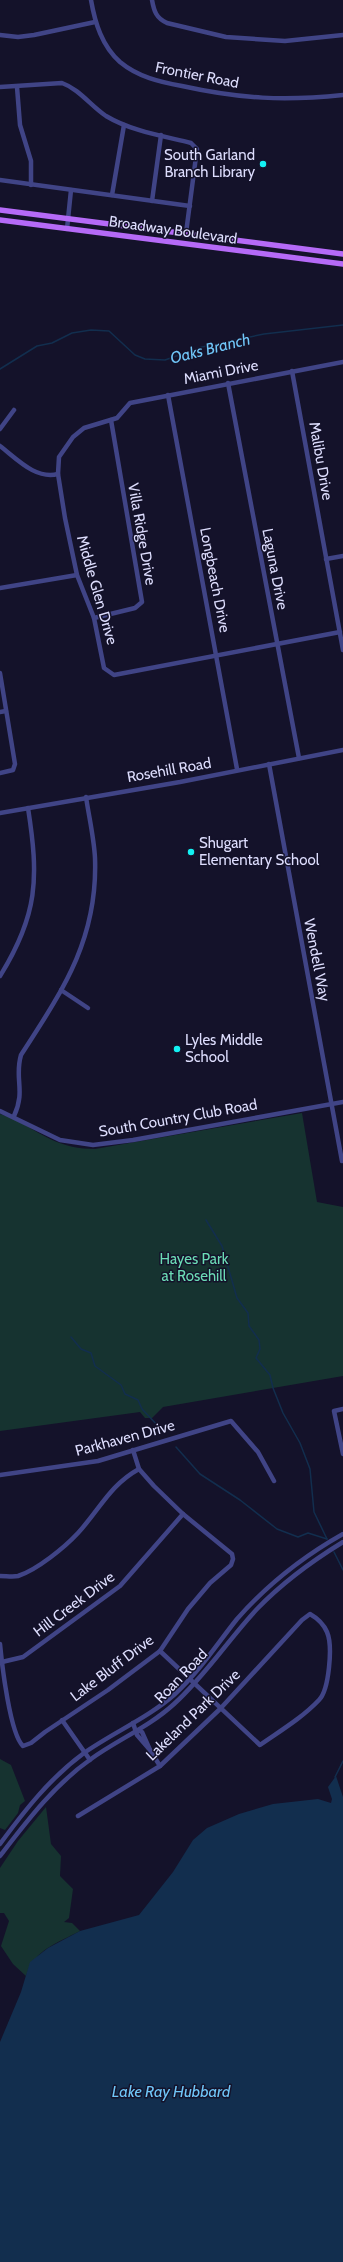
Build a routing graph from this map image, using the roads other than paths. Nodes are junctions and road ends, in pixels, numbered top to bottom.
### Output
1 (91, 0) edge
2 (152, 0) edge
3 (95, 22) junction
4 (0, 35) edge
5 (343, 35) edge
6 (0, 87) edge
7 (17, 87) junction
8 (343, 95) edge
9 (124, 125) junction
10 (160, 136) junction
11 (0, 180) edge
12 (31, 185) junction
13 (71, 190) junction
14 (112, 195) junction
15 (152, 201) junction
16 (190, 206) junction
17 (0, 210) edge
18 (69, 218) junction
19 (0, 220) edge
20 (67, 229) junction
21 (186, 233) junction
22 (343, 254) edge
23 (343, 264) edge
24 (343, 362) edge
25 (292, 371) junction
26 (228, 383) junction
27 (168, 395) junction
28 (14, 410) dead end
29 (111, 420) junction
30 (0, 429) edge
31 (0, 446) edge
32 (58, 474) junction
33 (343, 556) edge
34 (326, 560) junction
35 (77, 574) junction
36 (0, 588) edge
37 (94, 618) junction
38 (340, 632) junction
39 (277, 644) junction
40 (343, 650) edge
41 (216, 655) junction
42 (0, 673) edge
43 (6, 710) junction
44 (0, 712) edge
45 (343, 750) edge
46 (299, 758) junction
47 (269, 764) junction
48 (237, 770) junction
49 (0, 773) edge
50 (86, 797) junction
51 (28, 808) junction
52 (0, 813) edge
53 (0, 976) edge
54 (61, 990) junction
55 (88, 1008) dead end
56 (343, 1102) edge
57 (332, 1104) junction
58 (0, 1111) edge
59 (14, 1116) junction
60 (342, 1161) edge
61 (343, 1409) edge
62 (133, 1450) junction
63 (343, 1454) edge
64 (139, 1469) junction
65 (0, 1475) edge
66 (274, 1480) dead end
67 (183, 1514) junction
68 (343, 1534) edge
69 (343, 1542) edge
70 (0, 1576) edge
71 (0, 1644) edge
72 (160, 1650) junction
73 (2, 1662) junction
74 (190, 1680) junction
75 (194, 1684) junction
76 (220, 1709) junction
77 (62, 1720) junction
78 (134, 1723) junction
79 (137, 1730) junction
80 (85, 1752) junction
81 (90, 1760) junction
82 (160, 1766) junction
83 (78, 1816) dead end
84 (0, 1844) edge
85 (0, 1856) edge

1 - 3 street, Frontier Road
2 - 5 street
3 - 4 street
3 - 8 street, Frontier Road
6 - 7 street
7 - 9 street
7 - 12 street
9 - 10 street
9 - 14 street
10 - 15 street
10 - 16 street
11 - 12 street
12 - 13 street
13 - 14 street
13 - 18 street
14 - 15 street
15 - 16 street
16 - 21 street
17 - 18 main road, Broadway Boulevard
18 - 20 street
18 - 21 main road, Broadway Boulevard
19 - 20 main road, Broadway Boulevard
20 - 23 main road, Broadway Boulevard
21 - 22 main road, Broadway Boulevard
24 - 25 street, Miami Drive
25 - 26 street, Miami Drive
25 - 34 street, Malibu Drive
26 - 27 street, Miami Drive
26 - 39 street, Laguna Drive
27 - 29 street, Miami Drive
27 - 41 street, Longbeach Drive
28 - 30 street
29 - 32 street, Middle Glen Drive
29 - 37 street, Villa Ridge Drive
31 - 32 street
32 - 35 street, Middle Glen Drive
33 - 34 street
34 - 38 street, Malibu Drive
35 - 36 street
35 - 37 street, Middle Glen Drive
37 - 41 street, Middle Glen Drive
38 - 39 street
38 - 40 street, Malibu Drive
39 - 41 street
39 - 46 street, Laguna Drive
41 - 48 street, Longbeach Drive
42 - 43 street
43 - 44 street
43 - 49 street
45 - 46 street, Rosehill Road
46 - 47 street, Rosehill Road
47 - 48 street, Rosehill Road
47 - 57 street, Wendell Way
48 - 50 street, Rosehill Road
50 - 51 street, Rosehill Road
50 - 54 street
51 - 52 street, Rosehill Road
51 - 53 street
54 - 55 street
54 - 59 street
56 - 57 street, South Country Club Road
57 - 59 street, South Country Club Road
57 - 60 street, Wendell Way
58 - 59 street, South Country Club Road
61 - 63 street
62 - 64 street
62 - 65 street, Parkhaven Drive
62 - 66 street, Parkhaven Drive
64 - 67 street
64 - 70 street
67 - 72 street, Lake Bluff Drive
67 - 73 street, Hill Creek Drive
68 - 74 street, Roan Road
69 - 75 street, Roan Road
71 - 73 street
72 - 74 street
72 - 77 street, Lake Bluff Drive
73 - 77 street, Lake Bluff Drive
74 - 75 street
74 - 78 street, Roan Road
75 - 76 street
75 - 79 street, Roan Road
76 - 76 street, Lakeland Park Drive
76 - 82 street, Lakeland Park Drive
77 - 80 street
78 - 79 street
78 - 80 street, Roan Road
79 - 81 street, Roan Road
79 - 82 street
80 - 81 street
80 - 84 street, Roan Road
81 - 85 street, Roan Road
82 - 83 street, Lakeland Park Drive

